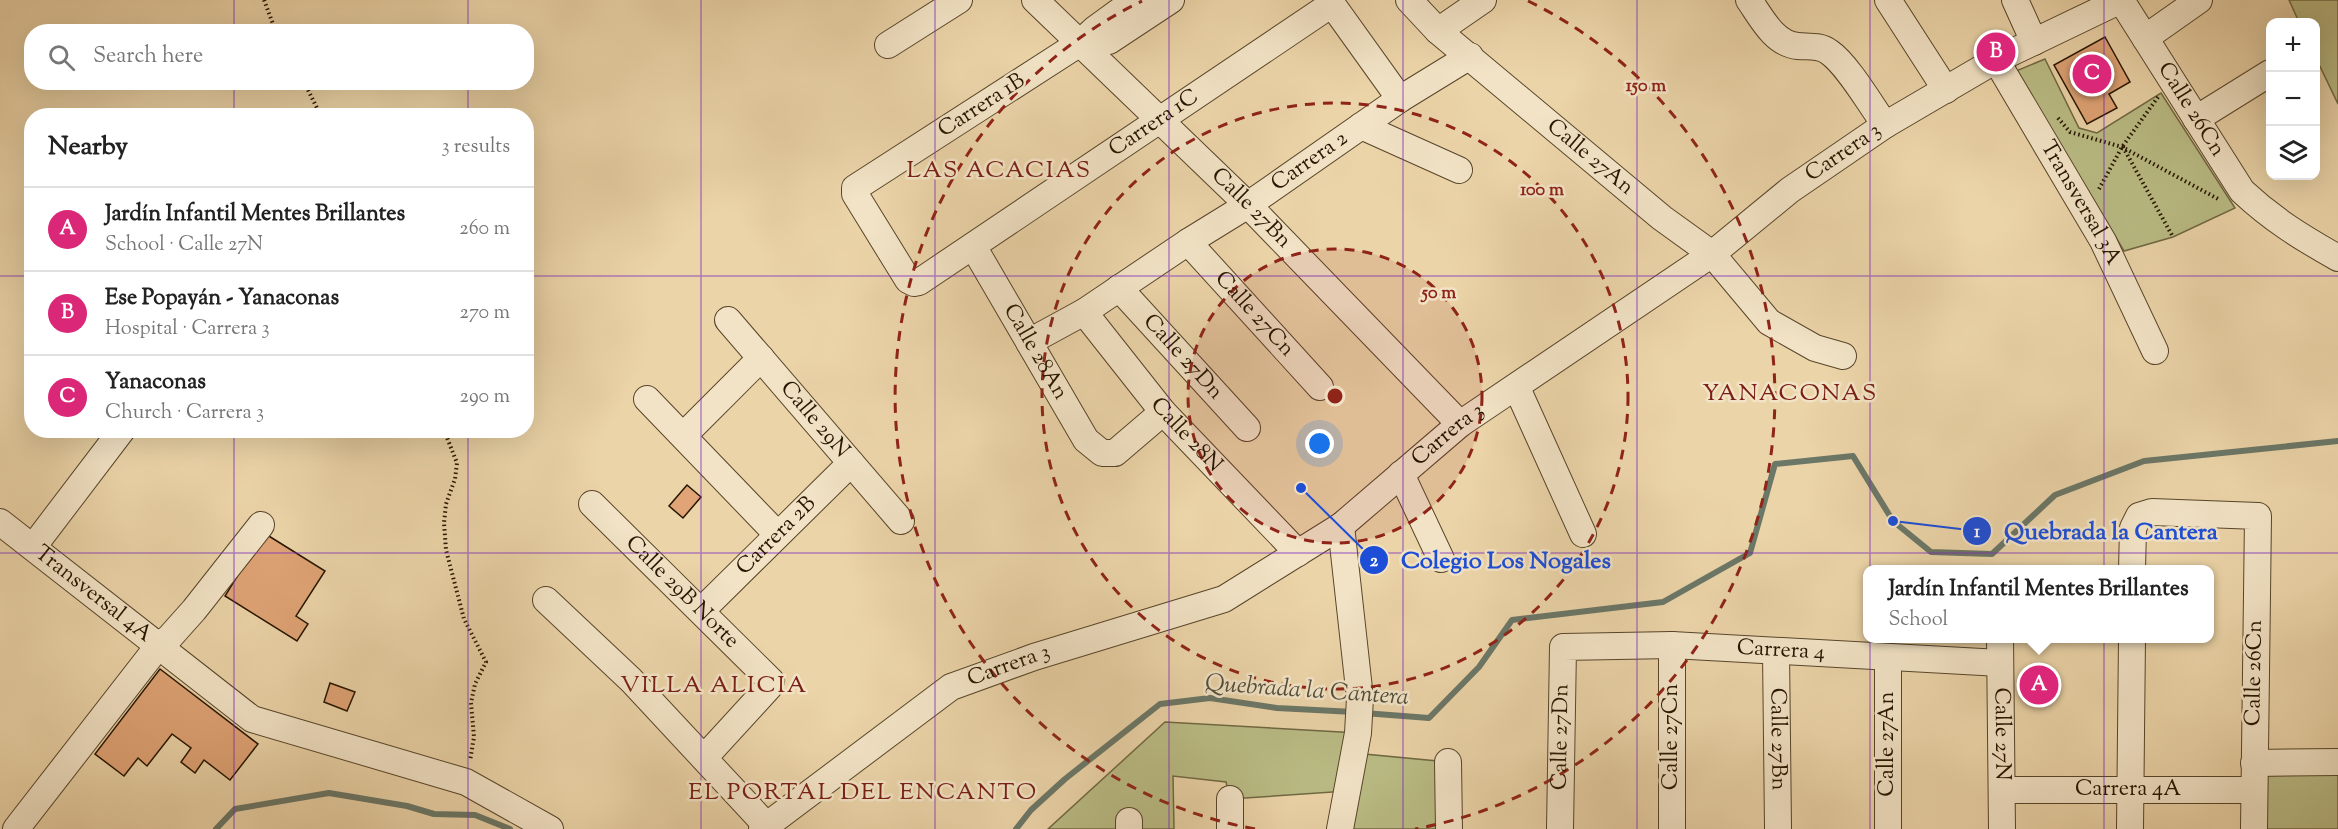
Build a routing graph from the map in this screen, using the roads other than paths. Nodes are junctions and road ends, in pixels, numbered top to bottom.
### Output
1 (959, 0) edge
2 (1035, 0) edge
3 (1135, 0) edge
4 (1171, 0) edge
5 (1409, 0) edge
6 (1483, 0) edge
7 (1749, 0) edge
8 (1888, 0) edge
9 (2015, 0) edge
10 (2121, 0) edge
11 (2199, 0) edge
12 (1330, 2) edge
13 (1438, 31) junction
14 (2145, 38) junction
15 (2034, 42) junction
16 (1080, 43) junction
17 (888, 45) dead end
18 (1470, 56) junction
19 (1996, 60) junction
20 (2266, 76) edge
21 (1946, 90) junction
22 (1400, 99) junction
23 (2196, 119) junction
24 (1161, 121) junction
25 (1885, 125) junction
26 (1361, 126) junction
27 (1459, 170) dead end
28 (1248, 205) junction
29 (1188, 242) junction
30 (973, 246) junction
31 (1712, 254) junction
32 (2338, 258) edge
33 (914, 283) joint
34 (1119, 288) junction
35 (1084, 312) junction
36 (728, 320) dead end
37 (1029, 342) junction
38 (2155, 351) dead end
39 (1843, 356) dead end
40 (761, 358) junction
41 (1320, 387) dead end
42 (1517, 388) junction
43 (647, 399) dead end
44 (1163, 411) junction
45 (1460, 424) junction
46 (1247, 428) dead end
47 (684, 435) junction
48 (116, 438) edge
49 (851, 463) junction
50 (1401, 474) junction
51 (592, 504) dead end
52 (901, 521) dead end
53 (0, 522) edge
54 (261, 525) dead end
55 (1341, 526) junction
56 (777, 534) junction
57 (1583, 534) dead end
58 (33, 547) junction
59 (1298, 553) junction
60 (1441, 560) dead end
61 (2133, 565) edge
62 (546, 600) dead end
63 (702, 610) junction
64 (2132, 643) edge
65 (159, 645) junction
66 (1672, 645) junction
67 (1563, 647) joint
68 (1776, 651) junction
69 (2000, 651) edge
70 (1888, 658) junction
71 (704, 758) junction
72 (1449, 762) dead end
73 (2338, 762) edge
74 (2254, 763) junction
75 (2130, 789) junction
76 (2002, 790) junction
77 (2254, 790) junction
78 (1230, 799) dead end
79 (764, 827) edge
80 (16, 829) edge
81 (550, 829) edge
82 (1230, 829) edge
83 (1340, 829) edge
84 (1449, 829) edge
85 (1560, 829) edge
86 (1672, 829) edge
87 (1778, 829) edge
88 (1888, 829) edge
89 (2002, 829) edge
90 (2130, 829) edge
91 (2254, 829) edge

1 - 17 street
2 - 16 street, Calle 27Bn
3 - 16 street, Carrera 1B
4 - 16 street, Carrera 1B
5 - 13 street, Calle 27An
6 - 13 street
7 - 25 street
8 - 21 street
9 - 15 street
10 - 14 street, Calle 26Cn
10 - 15 street, Carrera 3
11 - 14 street
12 - 22 street
12 - 24 street, Carrera 1C
13 - 18 street, Calle 27An
14 - 23 street, Calle 26Cn
15 - 19 street, Carrera 3
16 - 24 street, Calle 27Bn
16 - 33 street, Carrera 1B
18 - 22 street, Carrera 2
18 - 31 street, Calle 27An
19 - 21 street, Carrera 3
19 - 38 street, Transversal 3A
20 - 23 street
21 - 25 street, Carrera 3
22 - 26 street, Carrera 2
23 - 32 street, Calle 26Cn
24 - 28 street, Calle 27Bn
24 - 30 street, Carrera 1C
25 - 31 street, Carrera 3
26 - 27 street
26 - 28 street, Carrera 2
28 - 29 street, Carrera 2
28 - 45 street, Calle 27Bn
29 - 34 street, Carrera 2
29 - 41 street, Calle 27Cn
30 - 33 street, Carrera 1C
30 - 37 street, Calle 28An
31 - 39 street, Calle 27An
31 - 42 street, Carrera 3
34 - 35 street, Carrera 2
34 - 46 street, Calle 27Dn
35 - 37 street, Carrera 2
35 - 44 street, Calle 28N
36 - 40 street, Calle 29N
37 - 44 street, Calle 28An
40 - 47 street
40 - 49 street, Calle 29N
42 - 45 street, Carrera 3
42 - 57 street
43 - 47 street
44 - 59 street, Calle 28N
45 - 50 street, Carrera 3
47 - 56 street
48 - 58 street
49 - 52 street, Calle 29N
49 - 56 street, Carrera 2B
50 - 55 street, Carrera 3
50 - 60 street
51 - 63 street, Calle 29B Norte
53 - 58 street, Transversal 4A
54 - 65 street
55 - 59 street, Carrera 3
55 - 83 street
56 - 63 street, Carrera 2B
58 - 65 street, Transversal 4A
59 - 79 street, Carrera 3
61 - 74 street, Calle 26Cn
62 - 71 street
63 - 71 street, Calle 29B Norte
64 - 75 street
65 - 80 street
65 - 81 street, Transversal 4A
66 - 67 street, Carrera 4
66 - 68 street, Carrera 4
66 - 86 street, Calle 27Cn
67 - 85 street, Calle 27Dn
68 - 70 street, Carrera 4
68 - 87 street, Calle 27Bn
69 - 70 street, Carrera 4
69 - 76 street, Calle 27N
70 - 88 street, Calle 27An
71 - 79 street
72 - 84 street
73 - 74 street
74 - 77 street, Calle 26Cn
75 - 76 street, Carrera 4A
75 - 77 street, Carrera 4A
75 - 90 street
76 - 89 street, Calle 27N
77 - 91 street, Calle 26Cn
78 - 82 street

